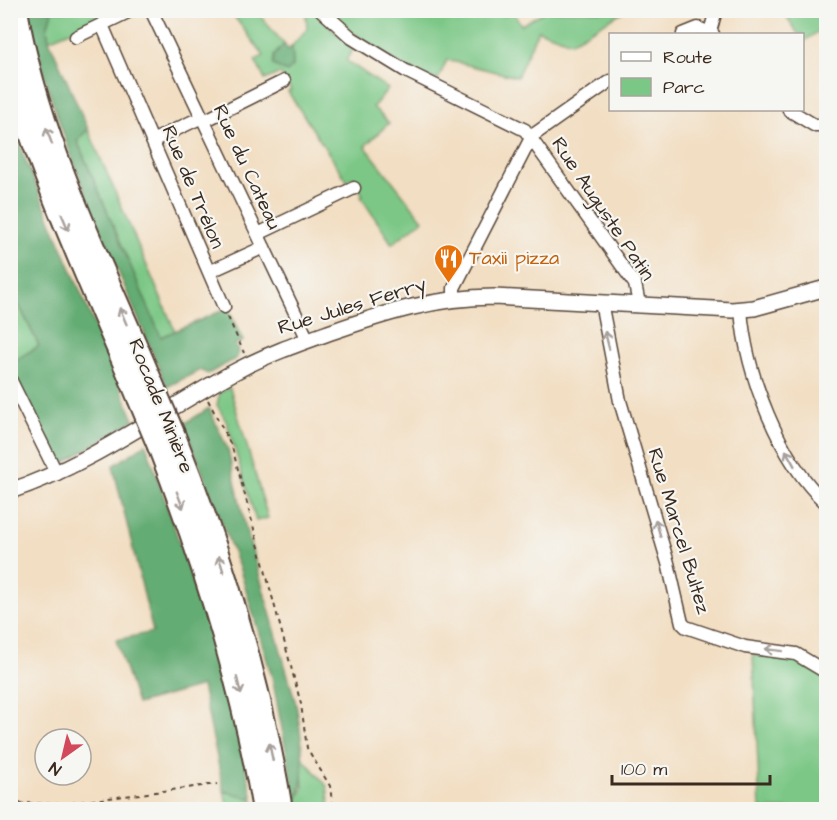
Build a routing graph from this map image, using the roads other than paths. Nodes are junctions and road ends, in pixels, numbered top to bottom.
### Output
1 (16, 10) edge
2 (132, 10) edge
3 (151, 10) edge
4 (321, 10) edge
5 (716, 10) edge
6 (102, 25) junction
7 (686, 33) edge
8 (711, 33) edge
9 (76, 37) dead end
10 (10, 68) edge
11 (284, 81) dead end
12 (609, 82) edge
13 (791, 111) edge
14 (203, 119) junction
15 (826, 125) edge
16 (531, 136) junction
17 (152, 141) junction
18 (354, 188) dead end
19 (258, 234) junction
20 (264, 247) junction
21 (209, 272) junction
22 (826, 288) edge
23 (454, 298) junction
24 (601, 302) junction
25 (639, 304) junction
26 (224, 307) road end
27 (741, 310) junction
28 (308, 340) junction
29 (10, 379) edge
30 (147, 393) junction
31 (167, 441) junction
32 (57, 474) junction
33 (10, 491) edge
34 (826, 503) edge
35 (826, 672) edge
36 (264, 810) edge
37 (281, 810) edge

30 -> 1 highway, Rocade Minière
2 - 6 street
3 - 14 street, Rue du Cateau
4 - 16 street
5 - 8 street
6 - 9 street
6 - 17 street, Rue de Trélon
7 - 8 street
10 -> 30 highway, Rocade Minière
11 - 14 street
12 - 16 street
13 - 15 street
14 - 17 street
14 - 19 street, Rue du Cateau
16 - 23 street
16 - 25 street, Rue Auguste Patin
17 - 21 street, Rue de Trélon
18 - 19 street
19 - 20 street, Rue du Cateau
20 - 21 street
20 - 28 street, Rue du Cateau
21 - 26 street, Rue de Trélon
22 - 27 street, Rue Jules Ferry
23 - 24 street, Rue Jules Ferry
23 - 28 street, Rue Jules Ferry
24 - 25 street, Rue Jules Ferry
35 -> 24 street, Rue Marcel Bultez
25 - 27 street, Rue Jules Ferry
34 -> 27 street
28 - 32 street, Rue Jules Ferry
29 - 32 street
30 - 31 highway, Rocade Minière, bridge
31 -> 36 highway, Rocade Minière
37 -> 31 highway, Rocade Minière
32 - 33 street, Rue Jules Ferry

